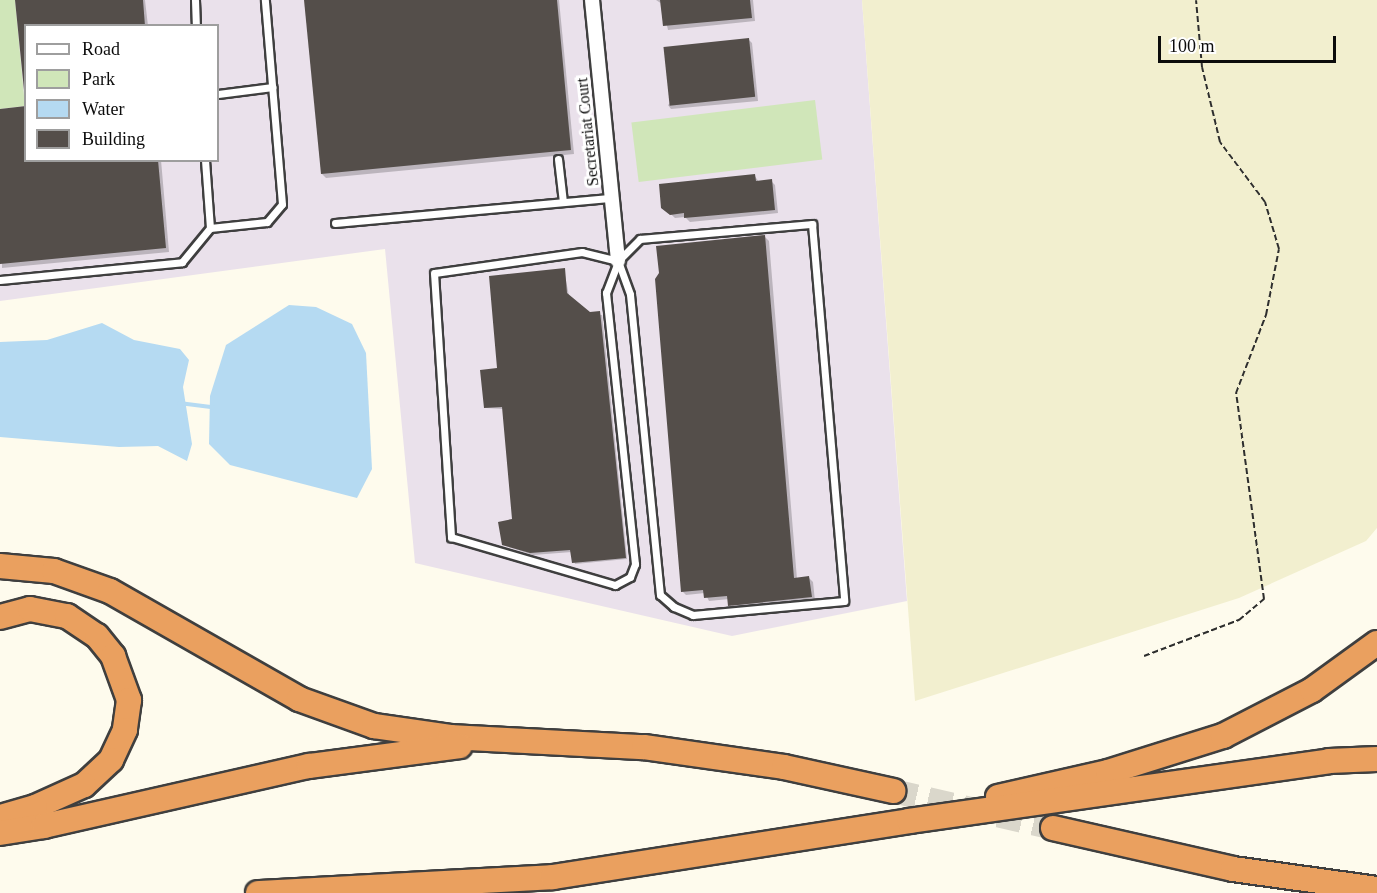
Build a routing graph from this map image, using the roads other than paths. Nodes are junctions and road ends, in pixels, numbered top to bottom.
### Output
1 (195, 0) edge
2 (265, 0) edge
3 (592, 0) edge
4 (196, 24) edge
5 (273, 87) junction
6 (219, 94) edge
7 (558, 159) dead end
8 (205, 162) edge
9 (612, 198) junction
10 (563, 202) junction
11 (335, 223) dead end
12 (210, 228) junction
13 (618, 261) junction
14 (0, 280) edge
15 (0, 566) edge
16 (0, 617) edge
17 (1377, 643) edge
18 (501, 740) junction
19 (1377, 759) edge
20 (892, 791) tunnel mouth
21 (0, 817) edge
22 (909, 821) junction
23 (1053, 828) tunnel mouth
24 (0, 833) edge
25 (1377, 889) edge
26 (258, 893) edge

1 - 4 lane
2 - 5 lane
3 - 9 street, Secretariat Court
5 - 6 lane
5 - 12 lane
7 - 10 lane
8 - 12 lane
9 - 10 lane
9 - 13 street, Secretariat Court
10 - 11 lane
12 - 14 lane
13 - 13 lane
13 - 13 lane
15 - 18 highway
16 - 21 highway
17 - 22 highway
18 - 20 highway
18 - 24 highway
19 - 22 highway
22 - 26 highway
23 - 25 highway

